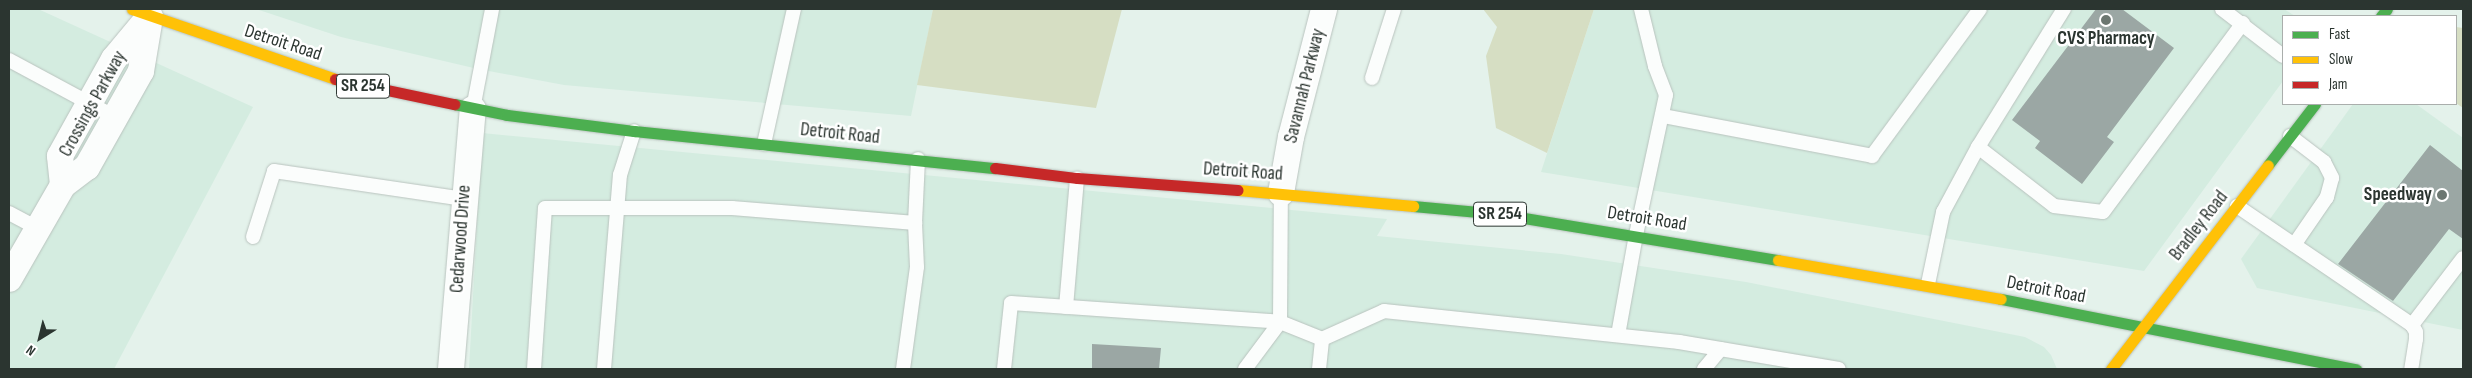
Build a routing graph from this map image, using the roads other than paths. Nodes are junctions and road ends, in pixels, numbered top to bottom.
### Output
1 (492, 9) edge
2 (794, 9) edge
3 (1324, 9) edge
4 (1394, 9) edge
5 (1641, 9) edge
6 (1980, 9) edge
7 (2064, 9) edge
8 (2222, 9) edge
9 (141, 13) edge
10 (2243, 23) junction
11 (2282, 55) edge
12 (9, 60) edge
13 (1372, 78) dead end
14 (90, 104) junction
15 (2314, 105) edge
16 (472, 109) junction
17 (1663, 116) junction
18 (115, 118) junction
19 (634, 131) junction
20 (2290, 136) junction
21 (764, 144) junction
22 (1978, 147) junction
23 (918, 160) junction
24 (1077, 178) junction
25 (63, 185) junction
26 (1282, 193) junction
27 (464, 199) junction
28 (2237, 206) junction
29 (617, 208) junction
30 (9, 213) edge
31 (915, 223) junction
32 (37, 228) junction
33 (1636, 235) junction
34 (253, 237) dead end
35 (2294, 244) junction
36 (2463, 258) edge
37 (9, 279) edge
38 (1928, 284) junction
39 (1066, 307) junction
40 (1280, 322) junction
41 (2412, 325) junction
42 (2144, 326) junction
43 (1618, 335) junction
44 (1322, 339) junction
45 (1721, 349) junction
46 (451, 369) edge
47 (534, 369) edge
48 (604, 369) edge
49 (903, 369) edge
50 (1004, 369) edge
51 (1245, 369) edge
52 (1320, 369) edge
53 (1704, 369) edge
54 (1839, 369) edge
55 (2111, 369) edge
56 (2356, 369) edge
57 (2411, 369) edge

1 - 16 lane
2 - 21 lane
3 - 26 street, Savannah Parkway
4 - 13 lane
5 - 17 lane
6 - 17 lane
7 - 22 lane
8 - 10 lane
9 - 14 street, Crossings Parkway
9 - 16 main road, Detroit Road / SR 254
9 - 18 street, Crossings Parkway
10 - 11 lane
10 - 22 lane
12 - 14 lane
14 - 18 lane
14 - 25 street, Crossings Parkway
15 - 20 main road, Bradley Road
16 - 19 main road, Detroit Road / SR 254
16 - 27 street, Cedarwood Drive
17 - 33 lane
18 - 25 street, Crossings Parkway
19 - 21 main road, Detroit Road / SR 254
19 - 29 lane
20 - 28 main road, Bradley Road
20 - 35 lane
21 - 23 main road, Detroit Road / SR 254
22 - 38 lane
23 - 24 main road, Detroit Road / SR 254
23 - 31 lane
24 - 26 main road, Detroit Road / SR 254
24 - 39 lane
25 - 32 street, Crossings Parkway
26 - 33 main road, Detroit Road / SR 254
26 - 40 lane
27 - 34 lane
27 - 46 street, Cedarwood Drive
28 - 35 lane
28 - 42 main road, Bradley Road
29 - 31 lane
29 - 47 lane
29 - 48 lane
30 - 32 lane
31 - 49 lane
32 - 37 street, Crossings Parkway
33 - 38 main road, Detroit Road / SR 254
33 - 43 lane
35 - 41 lane
36 - 41 lane
38 - 42 main road, Detroit Road / SR 254
39 - 40 lane
39 - 50 lane
40 - 44 lane
40 - 51 lane
41 - 57 lane
42 - 55 main road, Bradley Road
42 - 56 main road, Detroit Road / SR 254
43 - 44 lane
43 - 45 lane
44 - 52 lane
45 - 53 lane
45 - 54 lane

